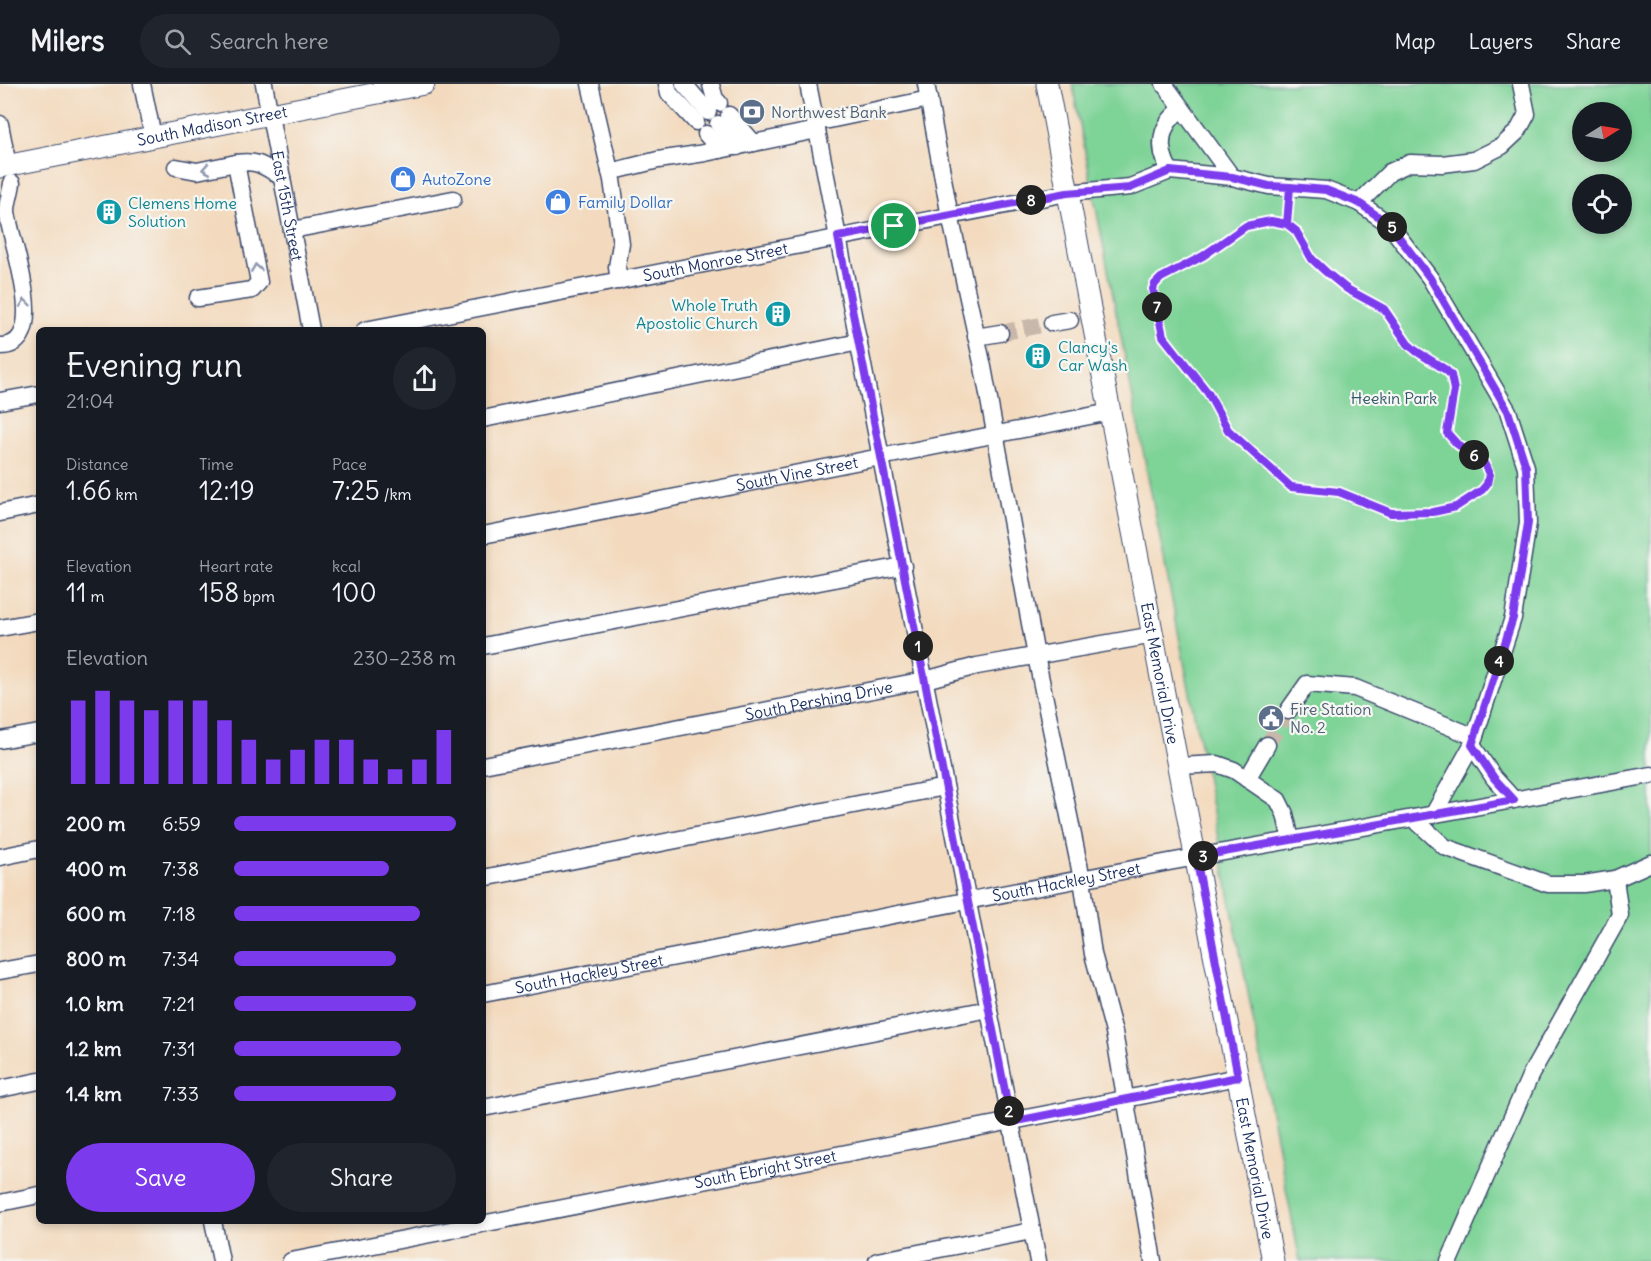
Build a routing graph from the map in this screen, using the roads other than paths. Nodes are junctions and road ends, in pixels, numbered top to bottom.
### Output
1 (264, 84) edge
2 (424, 84) edge
3 (590, 84) edge
4 (667, 84) edge
5 (684, 84) edge
6 (808, 84) edge
7 (1047, 84) edge
8 (1164, 84) edge
9 (1521, 84) edge
10 (711, 85) edge
11 (141, 86) edge
12 (392, 87) edge
13 (927, 92) edge
14 (1182, 109) junction
15 (270, 114) junction
16 (713, 119) junction
17 (0, 124) edge
18 (816, 126) junction
19 (153, 137) junction
20 (754, 143) junction
21 (729, 148) junction
22 (236, 163) junction
23 (176, 167) dead end
24 (1170, 171) junction
25 (7, 172) edge
26 (610, 172) junction
27 (282, 177) junction
28 (1232, 177) junction
29 (1067, 193) junction
30 (453, 199) dead end
31 (1359, 203) junction
32 (950, 216) junction
33 (292, 230) junction
34 (838, 237) junction
35 (618, 281) junction
36 (198, 298) dead end
37 (1070, 320) dead end
38 (1052, 323) tunnel mouth
39 (310, 327) edge
40 (380, 327) edge
41 (1000, 333) tunnel mouth
42 (976, 337) junction
43 (859, 342) junction
44 (0, 346) edge
45 (36, 395) edge
46 (0, 401) edge
47 (1110, 412) junction
48 (486, 418) edge
49 (994, 435) junction
50 (882, 457) junction
51 (36, 507) edge
52 (0, 513) edge
53 (486, 534) edge
54 (903, 566) junction
55 (36, 622) edge
56 (0, 628) edge
57 (1154, 635) junction
58 (486, 645) edge
59 (1036, 656) junction
60 (925, 680) junction
61 (1288, 711) tunnel mouth
62 (36, 734) edge
63 (0, 740) edge
64 (1473, 741) junction
65 (1267, 745) tunnel mouth
66 (486, 764) edge
67 (1179, 766) junction
68 (1651, 775) edge
69 (1247, 779) junction
70 (945, 787) junction
71 (1514, 800) junction
72 (1433, 814) junction
73 (1413, 818) junction
74 (1291, 840) junction
75 (36, 850) edge
76 (0, 857) edge
77 (1196, 857) junction
78 (1651, 863) edge
79 (486, 877) edge
80 (1082, 879) junction
81 (1615, 879) junction
82 (968, 900) junction
83 (36, 965) edge
84 (0, 971) edge
85 (486, 993) edge
86 (989, 1009) junction
87 (1238, 1077) junction
88 (36, 1082) edge
89 (0, 1089) edge
90 (1125, 1099) junction
91 (486, 1107) edge
92 (1011, 1122) junction
93 (36, 1196) edge
94 (0, 1203) edge
95 (486, 1223) edge
96 (214, 1224) edge
97 (483, 1224) edge
98 (1032, 1232) junction
99 (221, 1261) edge
100 (291, 1261) edge
101 (877, 1261) edge
102 (1038, 1261) edge
103 (1153, 1261) edge
104 (1274, 1261) edge
105 (1449, 1261) edge

1 - 15 street, East 15th Street
2 - 12 main road, South Madison Street
3 - 26 street
4 - 16 street
5 - 16 street
6 - 18 street
7 - 29 main road, East Memorial Drive
8 - 14 street
9 - 31 street
10 - 16 street
11 - 19 street
12 - 15 main road, South Madison Street
13 - 18 street
13 - 32 street
14 - 24 street
14 - 28 street
15 - 19 main road, South Madison Street
15 - 27 street, East 15th Street
16 - 20 street
16 - 21 street
17 - 25 street
18 - 20 street
18 - 34 street
19 - 25 main road, South Madison Street
20 - 21 street
21 - 26 street
22 -> 23 street
22 - 27 street
36 -> 22 street
24 - 28 street
24 - 29 street, South Monroe Street
44 -> 25 street
26 - 35 street
27 - 33 street, East 15th Street
28 - 31 street
29 - 32 street, South Monroe Street
29 - 47 main road, East Memorial Drive
30 - 33 street
31 - 64 street
32 - 34 street, South Monroe Street
32 - 42 street
33 - 39 street, East 15th Street
34 - 35 street, South Monroe Street
34 - 43 street
35 - 40 street, South Monroe Street
37 - 38 street
41 - 42 street
42 - 49 street
43 - 48 street
43 - 50 street
45 - 46 street
47 - 49 street, South Vine Street
47 - 57 main road, East Memorial Drive
49 - 50 street, South Vine Street
49 - 59 street
50 - 53 street, South Vine Street
50 - 54 street
51 - 52 street
54 - 58 street
54 - 60 street
55 - 56 street
57 - 59 street, South Pershing Drive
57 - 67 main road, East Memorial Drive
59 - 60 street, South Pershing Drive
59 - 80 street
60 - 66 street, South Pershing Drive
60 - 70 street
61 - 64 street
62 - 63 street
64 - 71 street
64 - 72 street
65 - 69 street
67 - 69 street
67 - 77 main road, East Memorial Drive
68 - 71 street, South Hackley Street
69 - 74 street
70 - 79 street
70 - 82 street
71 - 72 street, South Hackley Street
72 - 73 street, South Hackley Street
73 - 74 street, South Hackley Street
73 - 81 street
74 - 77 street, South Hackley Street
75 - 76 street
77 - 80 street, South Hackley Street
77 - 87 main road, East Memorial Drive
78 - 81 street
80 - 82 street, South Hackley Street
80 - 90 street
81 - 105 street
82 - 85 street, South Hackley Street
82 - 86 street
83 - 84 street
86 - 91 street
86 - 92 street
87 - 90 street, South Ebright Street
87 - 104 main road, East Memorial Drive
88 - 89 street
90 - 92 street, South Ebright Street
90 - 103 street
92 - 95 street, South Ebright Street
92 - 98 street
93 - 94 street
96 - 99 street
97 - 100 street, South Ebright Street
98 - 101 street
98 - 102 street

